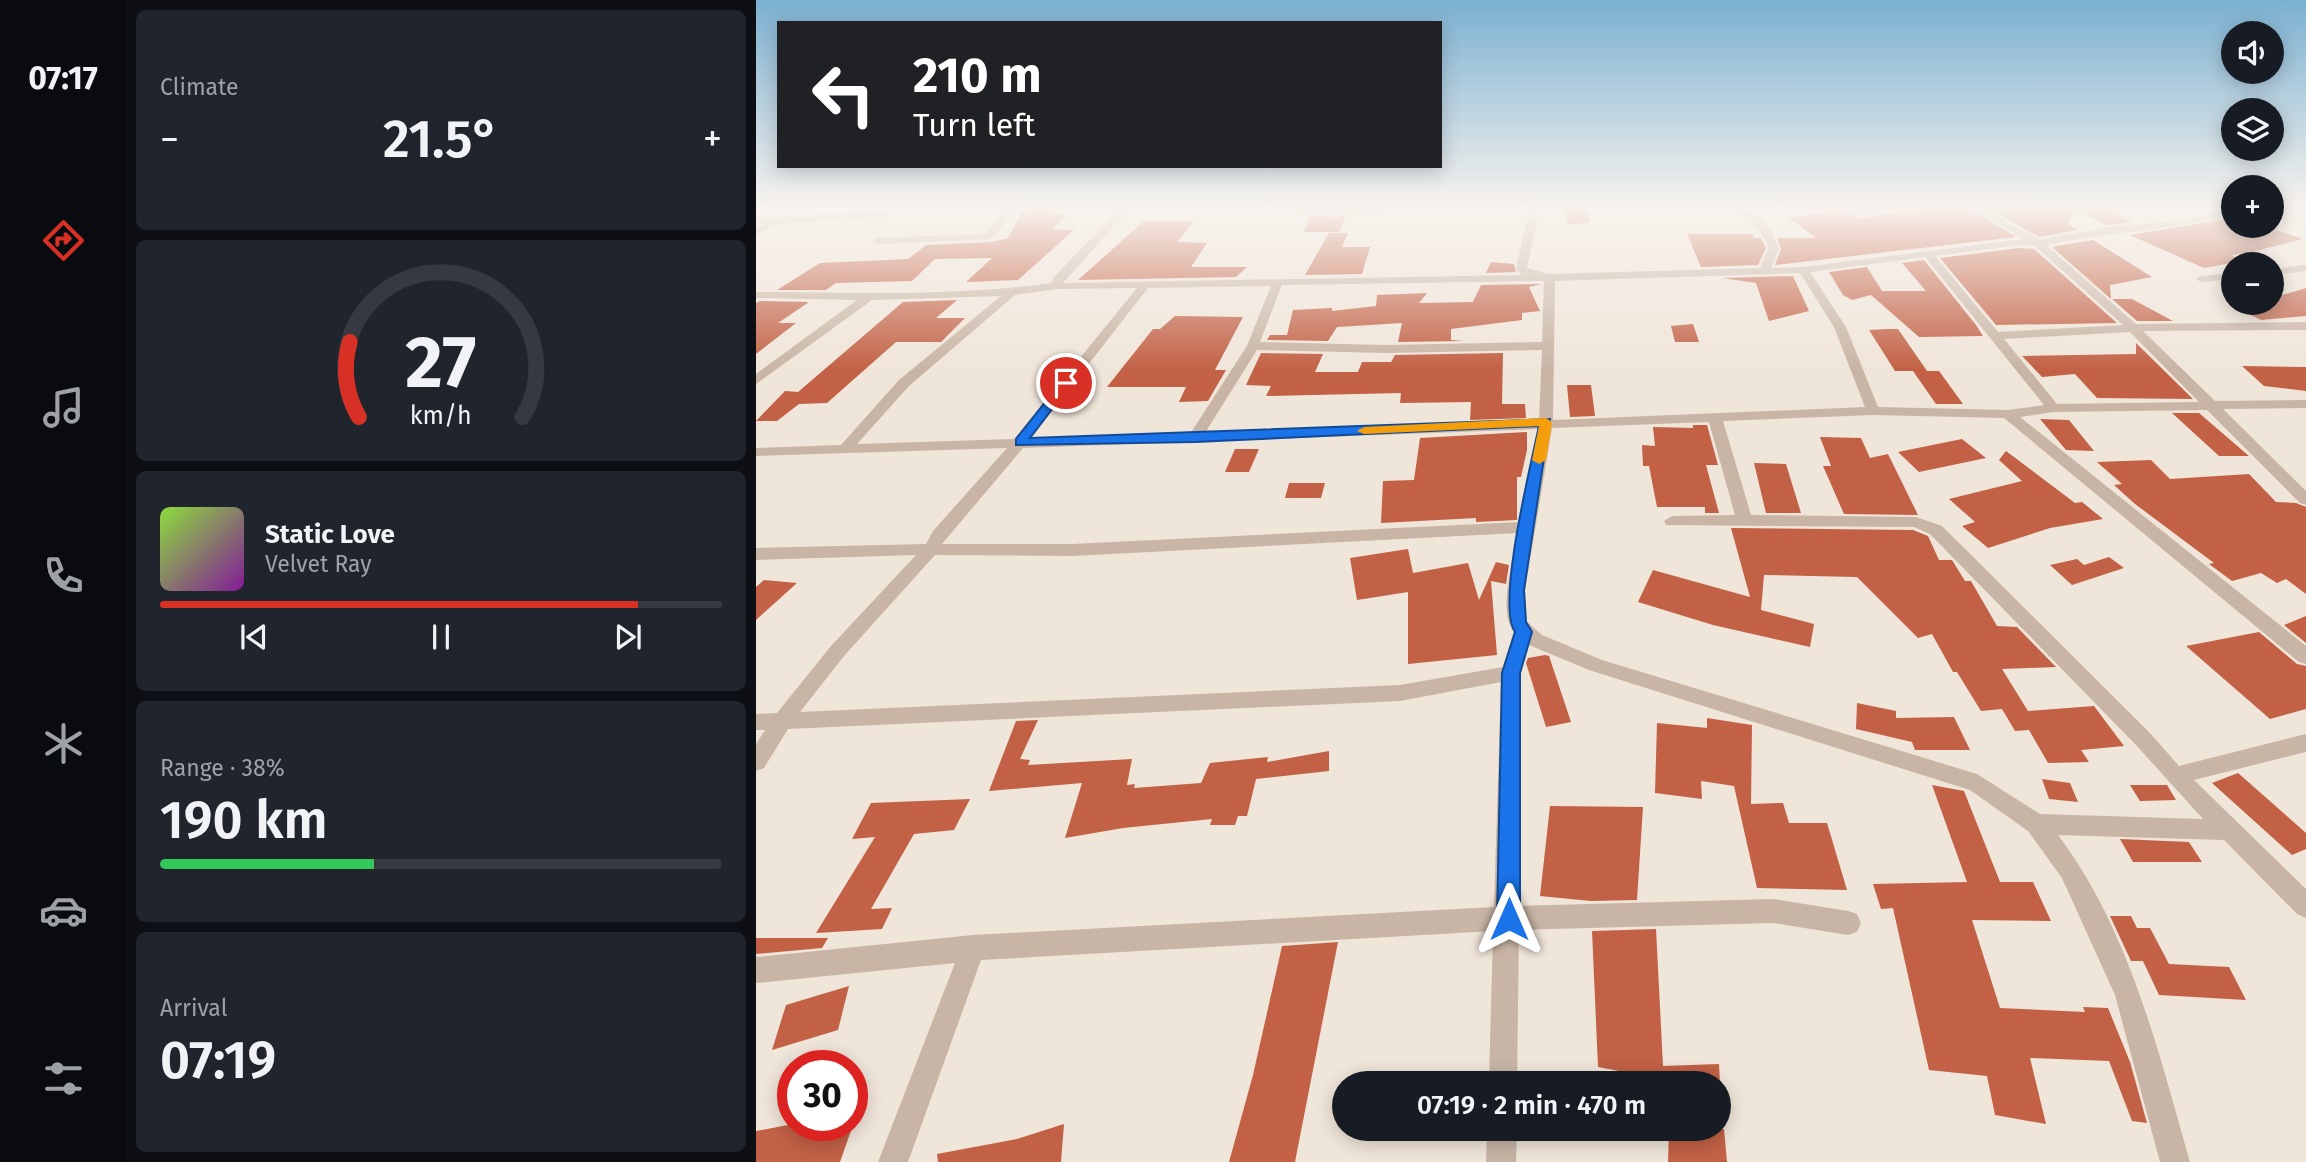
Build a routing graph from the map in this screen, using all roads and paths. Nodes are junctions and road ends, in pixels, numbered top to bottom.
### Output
1 (1075, 261) edge
2 (1523, 261) edge
3 (1769, 261) edge
4 (1882, 261) edge
5 (1933, 261) edge
6 (2058, 261) edge
7 (2306, 268) edge
8 (1765, 270) junction
9 (1803, 270) junction
10 (2284, 271) edge
11 (2221, 277) edge
12 (1550, 278) junction
13 (2202, 279) dead end
14 (1277, 284) junction
15 (1057, 286) junction
16 (1144, 286) junction
17 (1012, 292) junction
18 (756, 295) edge
19 (869, 297) junction
20 (2306, 326) edge
21 (2133, 328) junction
22 (1993, 336) junction
23 (1252, 346) junction
24 (1547, 346) junction
25 (756, 380) edge
26 (2306, 404) edge
27 (2213, 407) junction
28 (2053, 408) junction
29 (1873, 411) junction
30 (2008, 414) junction
31 (1715, 418) junction
32 (1546, 422) junction
33 (1195, 438) junction
34 (1020, 442) junction
35 (846, 449) junction
36 (756, 452) edge
37 (2306, 500) edge
38 (1672, 520) dead end
39 (1744, 520) junction
40 (1528, 527) junction
41 (931, 549) junction
42 (756, 554) edge
43 (1523, 632) junction
44 (2306, 657) edge
45 (1511, 673) junction
46 (756, 722) edge
47 (779, 722) junction
48 (2306, 743) edge
49 (756, 761) edge
50 (2175, 776) junction
51 (2036, 824) junction
52 (2230, 830) junction
53 (2306, 906) edge
54 (1509, 919) junction
55 (1848, 923) dead end
56 (973, 948) junction
57 (756, 970) edge
58 (1503, 1071) edge
59 (1502, 1141) edge
60 (893, 1162) edge
61 (1501, 1162) edge
62 (2175, 1162) edge

1 - 15 street
2 - 12 street
3 - 8 street
4 - 9 street
5 - 22 street
6 - 21 street
7 - 10 street
8 - 9 street
8 - 12 street
9 - 29 street
11 - 13 street
12 - 14 street
12 - 24 street
14 - 16 street
14 - 23 street
15 - 16 street
15 - 17 street
16 - 34 street
17 - 19 street
17 - 35 street
18 - 19 street
19 - 25 street
20 - 21 street
21 - 22 street
21 - 27 street
22 - 28 street
23 - 24 street
23 - 33 street
24 - 32 street
26 - 27 street
27 - 28 street
27 - 37 street
28 - 30 street
29 - 30 street
29 - 31 street
30 - 44 street
31 - 32 street
31 - 39 street
32 - 33 street
32 - 40 street
33 - 34 street
34 - 35 street
34 - 41 street
35 - 36 street
38 - 39 street
39 - 50 street
40 - 41 street
40 - 43 street
41 - 42 street
41 - 47 street
43 - 45 street
43 - 51 street
45 - 47 street
45 - 54 street
46 - 47 street
47 - 49 street
48 - 50 street
50 - 52 street
51 - 52 street
51 - 62 street
52 - 53 street
54 - 55 street
54 - 56 street
54 - 58 street
56 - 57 street
56 - 60 street
59 - 61 street

